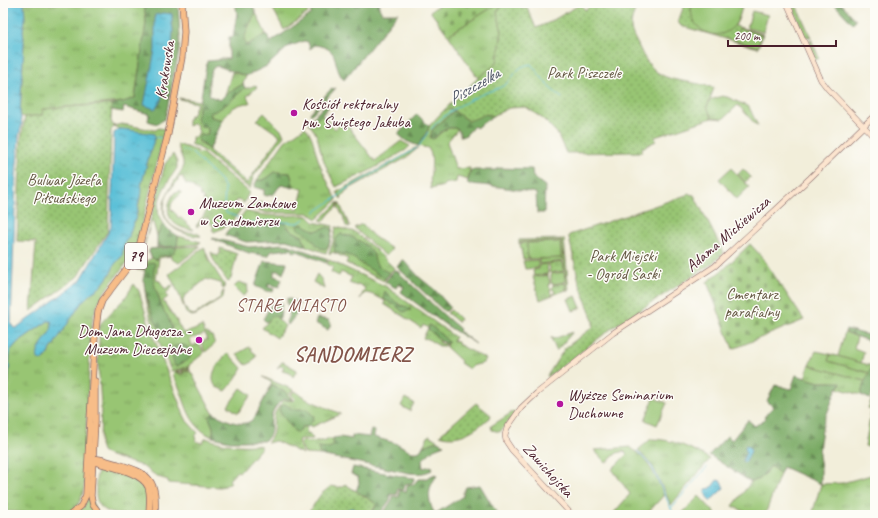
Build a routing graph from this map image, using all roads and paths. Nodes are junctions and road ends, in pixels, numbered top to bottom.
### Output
1 (182, 3) edge
2 (787, 3) edge
3 (875, 115) edge
4 (864, 126) junction
5 (875, 138) edge
6 (94, 355) junction
7 (506, 441) joint
8 (94, 442) junction
9 (91, 459) junction
10 (106, 463) junction
11 (92, 474) junction
12 (3, 514) edge
13 (71, 514) edge
14 (16, 515) edge
15 (101, 515) edge
16 (149, 515) edge
17 (155, 515) edge
18 (572, 515) edge

1 - 6 main road, Krakowska / 79
2 - 4 street
3 - 4 street, Adama Mickiewicza
4 - 5 street
4 - 7 street, Adama Mickiewicza
6 - 8 main road, 79
6 - 9 main road, 79
7 - 18 street, Zawichojska
8 - 9 main road, 79
8 - 10 main road
9 - 10 main road
9 - 11 main road, 79
9 - 13 main road
10 - 11 main road
10 - 16 main road
10 - 17 main road
11 - 15 main road, 79
12 - 14 main road

